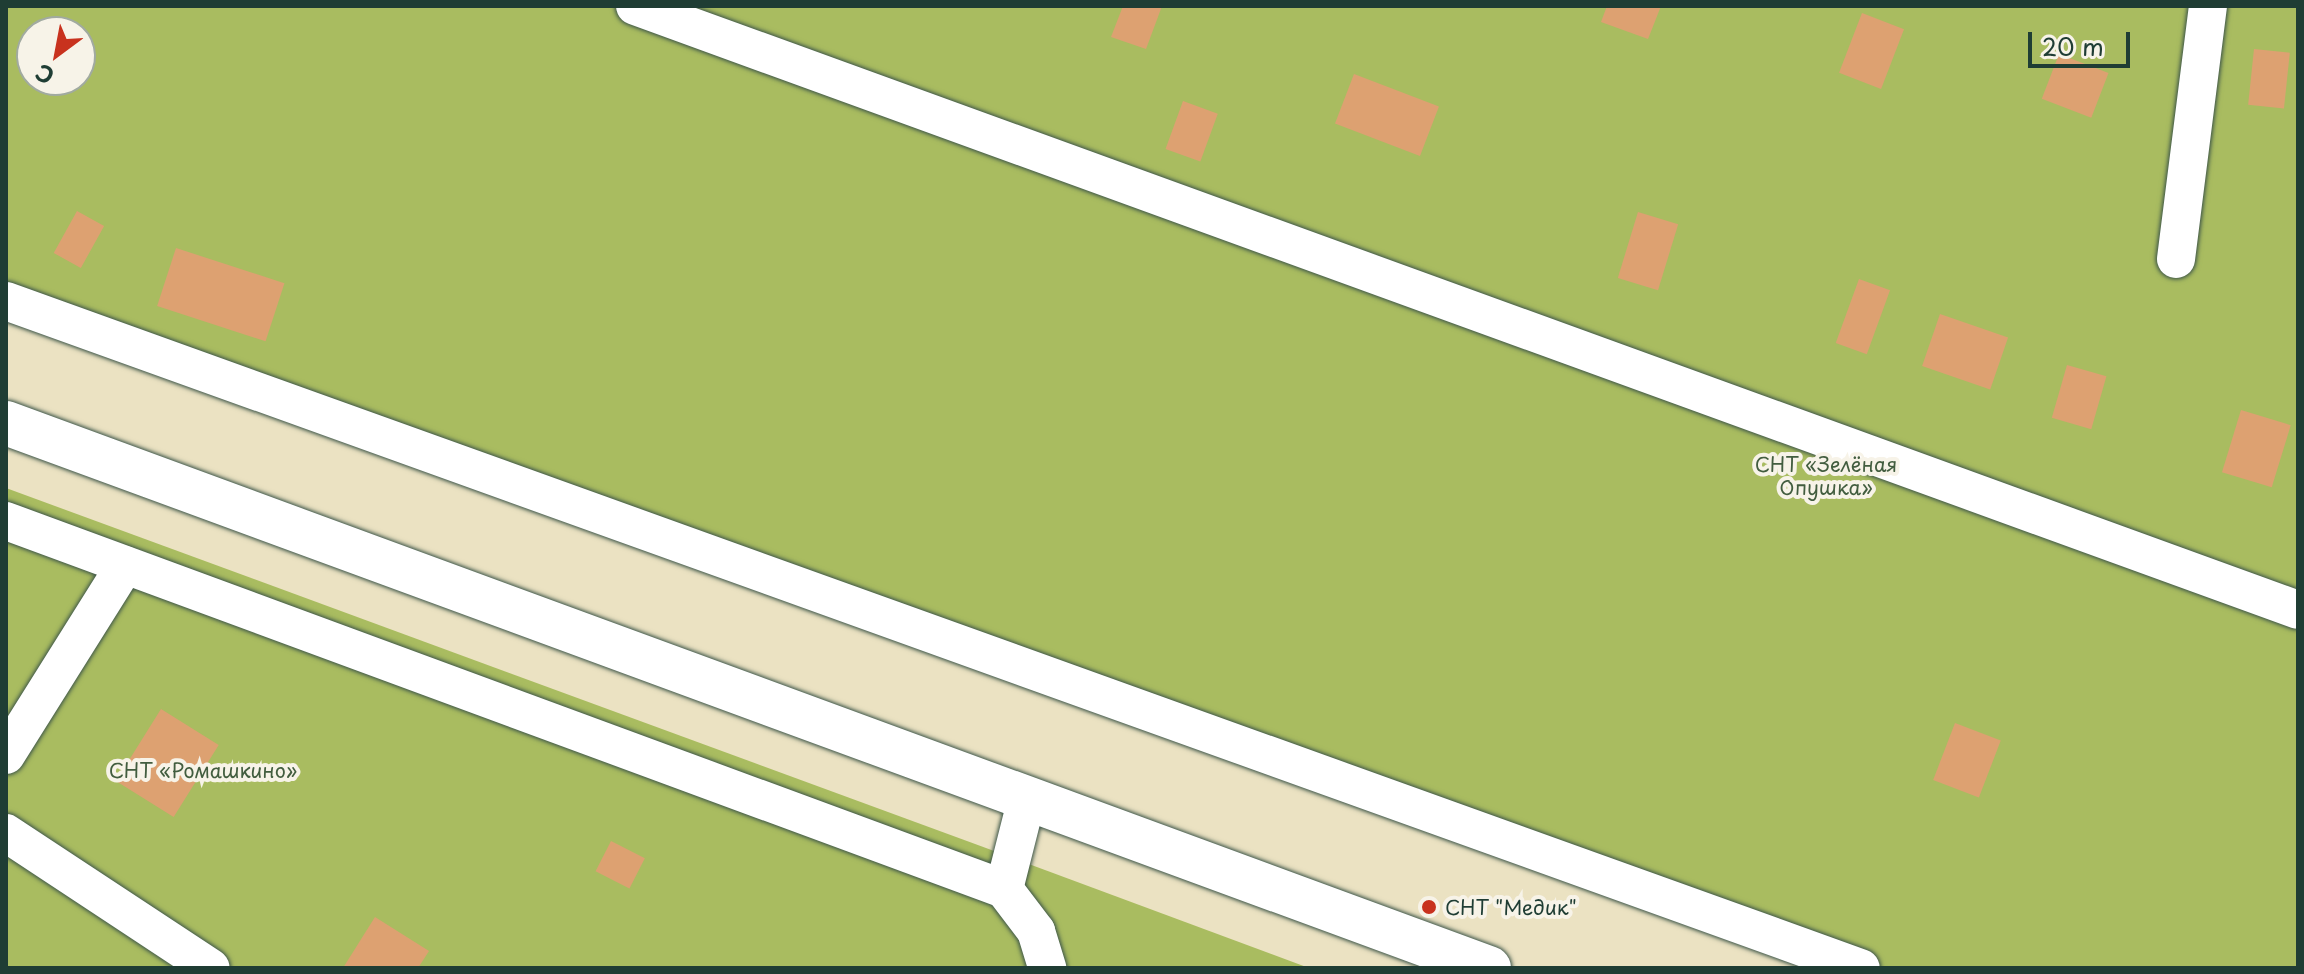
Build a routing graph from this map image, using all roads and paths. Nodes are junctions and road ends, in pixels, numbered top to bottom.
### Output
1 (635, 6) edge
2 (2208, 6) edge
3 (2176, 259) dead end
4 (6, 301) edge
5 (6, 423) edge
6 (6, 521) edge
7 (125, 565) junction
8 (2298, 610) edge
9 (6, 755) edge
10 (1027, 798) junction
11 (6, 833) edge
12 (1004, 889) junction
13 (211, 968) edge
14 (1047, 968) edge
15 (1489, 968) edge
16 (1861, 968) edge

1 - 8 street
2 - 3 street
4 - 16 street
5 - 10 street
6 - 7 street
7 - 9 street
7 - 12 street
10 - 12 street
10 - 15 street
11 - 13 street
12 - 14 street

